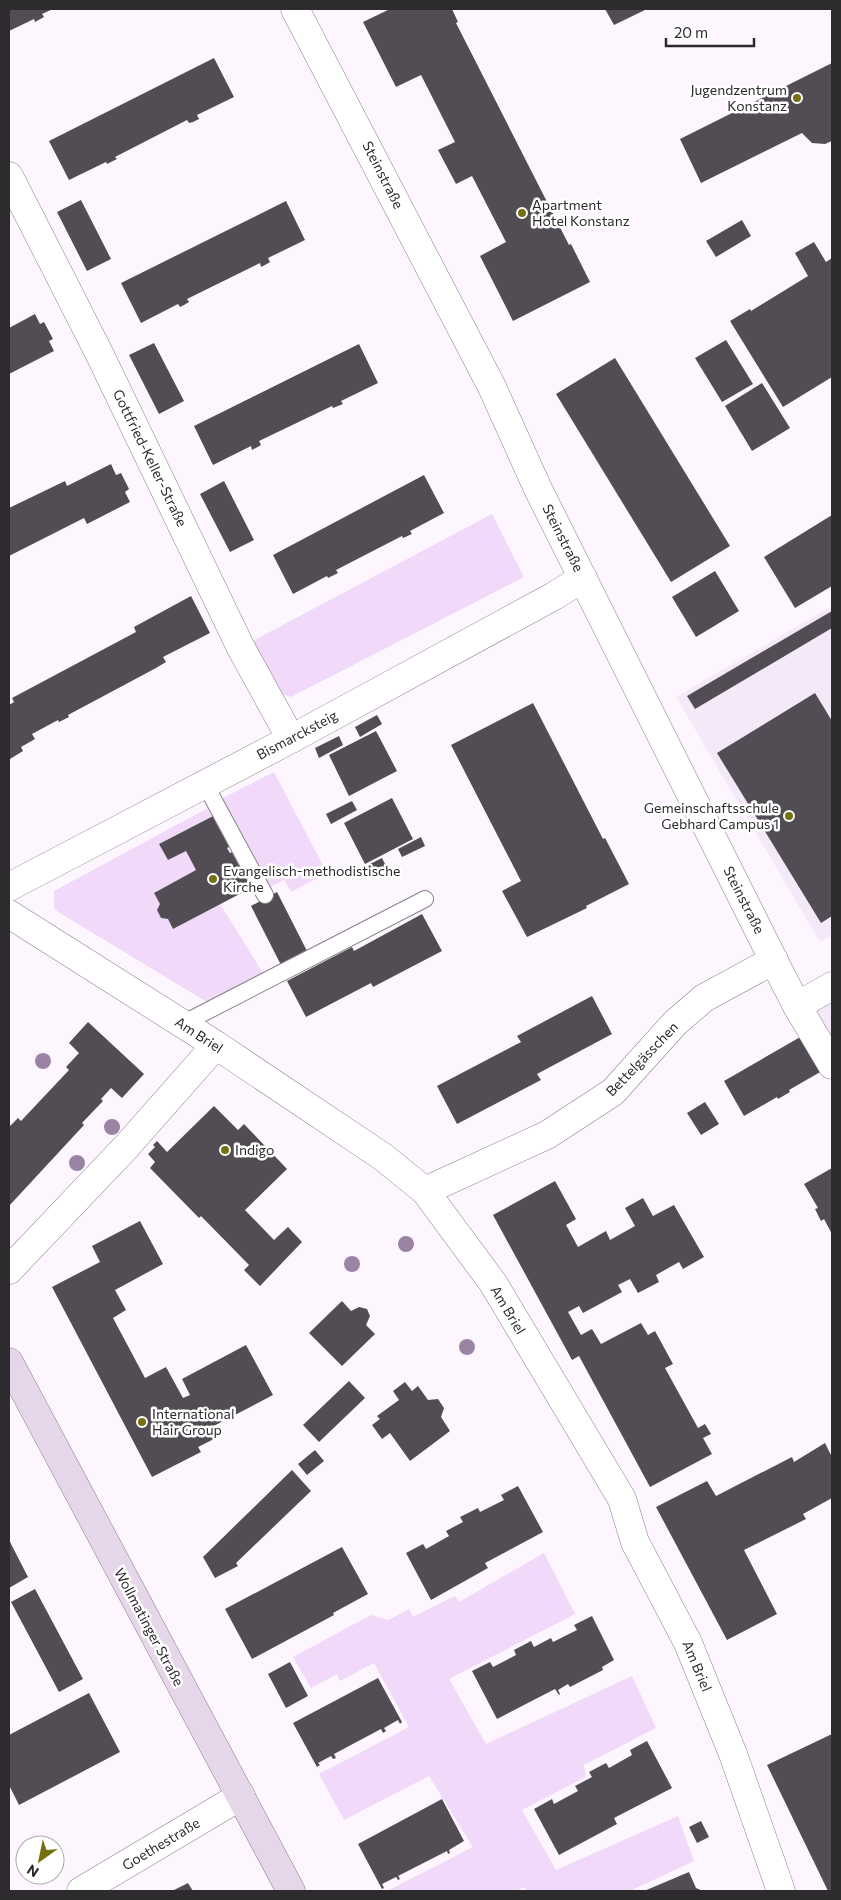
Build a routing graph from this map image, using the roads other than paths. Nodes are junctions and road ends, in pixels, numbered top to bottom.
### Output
1 (296, 9) edge
2 (9, 176) edge
3 (584, 578) junction
4 (291, 739) junction
5 (205, 784) junction
6 (9, 887) edge
7 (265, 895) dead end
8 (425, 899) dead end
9 (9, 914) edge
10 (774, 960) junction
11 (832, 986) edge
12 (798, 1006) junction
13 (182, 1024) junction
14 (216, 1045) junction
15 (832, 1065) edge
16 (425, 1191) junction
17 (9, 1269) edge
18 (9, 1362) edge
19 (241, 1796) junction
20 (81, 1891) edge
21 (291, 1891) edge
22 (781, 1891) edge

1 - 3 street, Steinstraße
2 - 4 street, Gottfried-Keller-Straße
3 - 4 street, Bismarcksteig
3 - 10 street, Steinstraße
4 - 5 street, Bismarcksteig
5 - 6 street, Bismarcksteig
5 - 7 lane
8 - 13 lane
9 - 13 street, Am Briel
10 - 12 street, Steinstraße
10 - 16 street, Bettelgässchen
11 - 12 street
12 - 15 street, Steinstraße
13 - 14 street, Am Briel
14 - 16 street, Am Briel
14 - 17 street
16 - 22 street, Am Briel
18 - 19 main road, Wollmatinger Straße
19 - 20 street, Goethestraße
19 - 21 main road, Wollmatinger Straße

